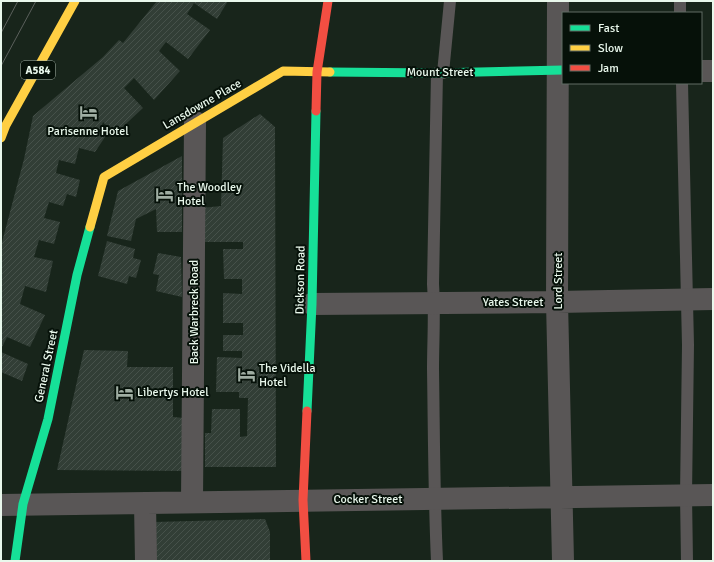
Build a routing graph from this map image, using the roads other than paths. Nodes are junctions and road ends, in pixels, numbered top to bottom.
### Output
1 (75, 1) edge
2 (328, 1) edge
3 (450, 1) edge
4 (558, 1) edge
5 (680, 1) edge
6 (680, 12) edge
7 (560, 70) edge
8 (702, 71) edge
9 (713, 71) edge
10 (317, 72) junction
11 (440, 73) junction
12 (682, 84) edge
13 (195, 122) junction
14 (1, 138) edge
15 (104, 177) joint
16 (687, 299) junction
17 (713, 299) edge
18 (557, 302) junction
19 (435, 303) junction
20 (312, 304) junction
21 (686, 495) junction
22 (713, 495) edge
23 (562, 497) junction
24 (434, 499) junction
25 (303, 500) junction
26 (192, 502) junction
27 (145, 503) junction
28 (23, 504) junction
29 (1, 505) edge
30 (15, 561) edge
31 (146, 561) edge
32 (306, 561) edge
33 (437, 561) edge
34 (563, 561) edge
35 (686, 561) edge

1 - 14 street, A584
2 - 10 street, Dickson Road
3 - 11 lane
4 - 7 street, Lord Street
5 - 6 lane
7 - 11 street, Mount Street
7 - 18 street, Lord Street
8 - 9 street
10 - 11 street, Mount Street
10 - 13 street, Lansdowne Place
10 - 20 street, Dickson Road
11 - 19 lane
12 - 16 lane
13 - 15 street, Lansdowne Place
13 - 26 street, Back Warbreck Road
15 - 28 street, General Street
16 - 17 street, Yates Street
16 - 18 street, Yates Street
16 - 21 lane
18 - 19 street, Yates Street
18 - 23 street, Lord Street
19 - 20 street, Yates Street
19 - 24 lane
20 - 25 street, Dickson Road
21 - 22 street, Cocker Street
21 - 23 street, Cocker Street
21 - 35 lane
23 - 24 street, Cocker Street
23 - 34 street, Lord Street
24 - 25 street, Cocker Street
24 - 33 lane
25 - 26 street, Cocker Street
25 - 32 street, Dickson Road
26 - 27 street, Cocker Street
27 - 28 street, Cocker Street
27 - 31 street
28 - 29 street, Cocker Street
28 - 30 street, General Street

